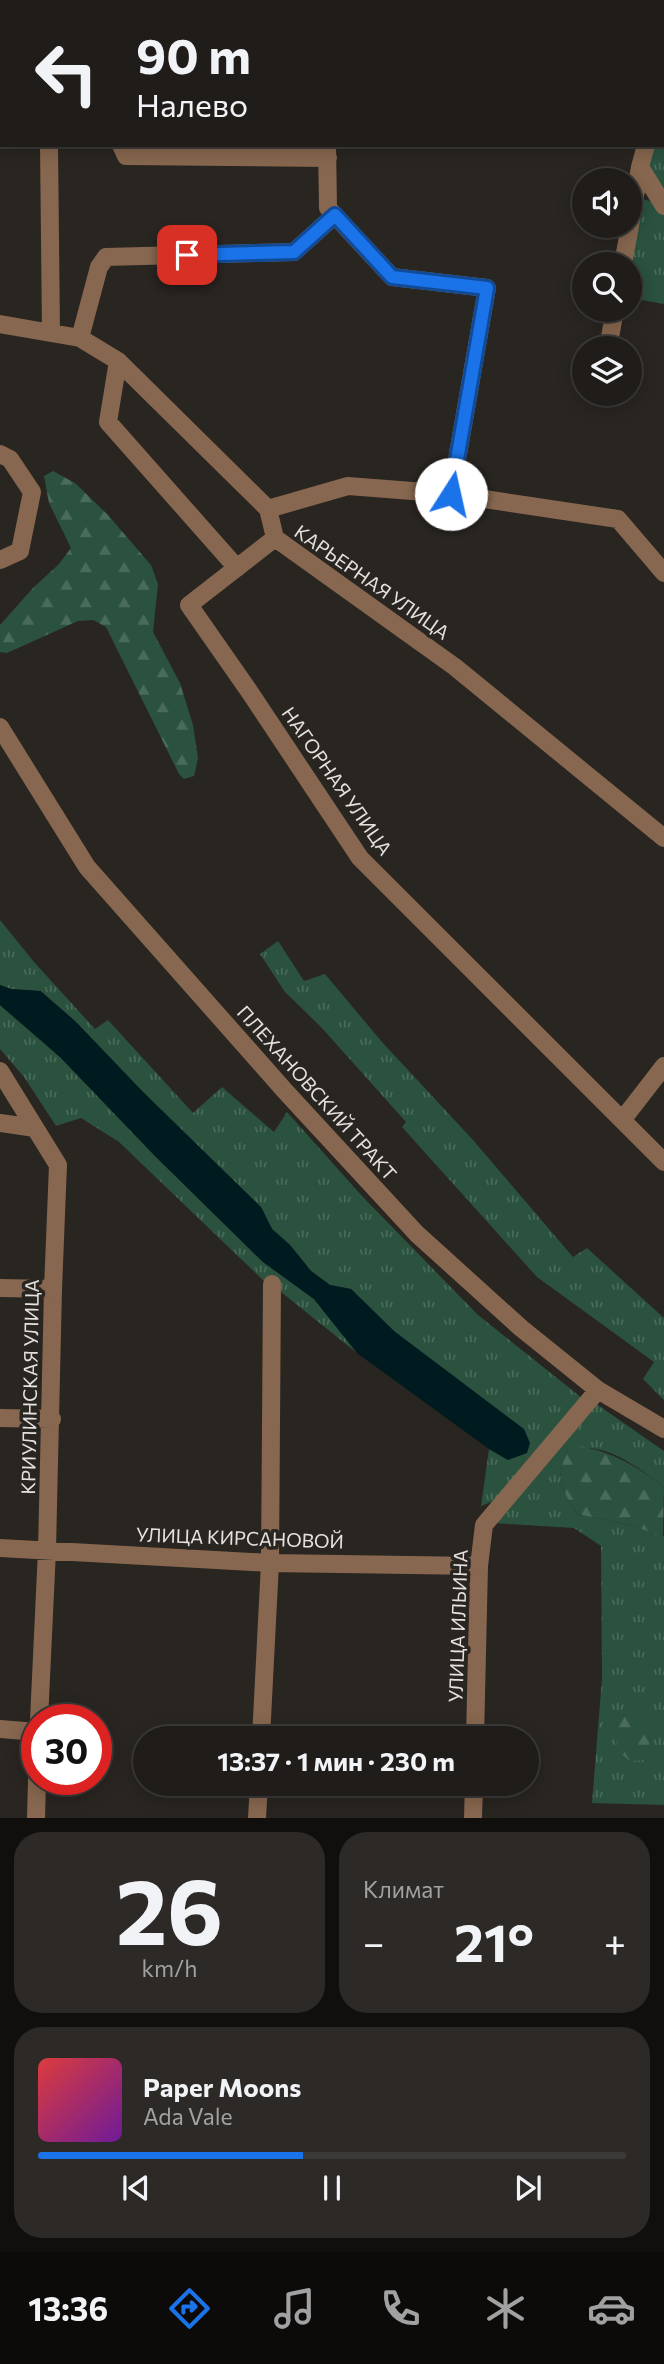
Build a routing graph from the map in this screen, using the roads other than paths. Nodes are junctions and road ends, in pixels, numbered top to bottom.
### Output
1 (49, 147) edge
2 (122, 147) edge
3 (645, 147) edge
4 (328, 151) edge
5 (640, 167) joint
6 (664, 206) edge
7 (335, 215) junction
8 (0, 324) edge
9 (51, 332) junction
10 (80, 338) junction
11 (118, 361) junction
12 (0, 454) edge
13 (451, 494) junction
14 (268, 509) junction
15 (275, 538) junction
16 (0, 560) edge
17 (237, 568) junction
18 (664, 573) edge
19 (0, 727) edge
20 (664, 838) edge
21 (664, 1066) edge
22 (0, 1071) edge
23 (623, 1119) junction
24 (0, 1123) edge
25 (35, 1128) junction
26 (664, 1162) edge
27 (272, 1283) dead end
28 (0, 1288) edge
29 (53, 1289) junction
30 (598, 1390) junction
31 (0, 1418) edge
32 (52, 1419) junction
33 (664, 1428) edge
34 (0, 1548) edge
35 (47, 1550) junction
36 (270, 1563) junction
37 (479, 1566) junction
38 (39, 1704) edge
39 (262, 1726) edge
40 (475, 1726) edge
41 (0, 1729) edge
42 (21, 1731) edge
43 (37, 1795) edge
44 (258, 1796) edge
45 (474, 1796) edge
46 (36, 1818) edge
47 (257, 1818) edge
48 (473, 1818) edge

1 - 9 street
2 - 4 street
3 - 5 street
4 - 7 street
5 - 6 street
7 - 10 street
7 - 13 street
8 - 9 street
9 - 10 street
10 - 11 street
11 - 14 street
11 - 17 street
12 - 16 street
13 - 14 street
13 - 18 street
14 - 15 street, КАРЬЕРНАЯ УЛИЦА
15 - 17 street, НАГОРНАЯ УЛИЦА
15 - 20 street, КАРЬЕРНАЯ УЛИЦА
17 - 23 street, НАГОРНАЯ УЛИЦА
19 - 30 street, ПЛЕХАНОВСКИЙ ТРАКТ
21 - 23 street
22 - 25 street, КРИУЛИНСКАЯ УЛИЦА
23 - 26 street, НАГОРНАЯ УЛИЦА
24 - 25 street
25 - 29 street, КРИУЛИНСКАЯ УЛИЦА
27 - 36 street
28 - 29 street
29 - 32 street, КРИУЛИНСКАЯ УЛИЦА
30 - 33 street, ПЛЕХАНОВСКИЙ ТРАКТ
30 - 37 street, УЛИЦА ИЛЬИНА
31 - 32 street
32 - 35 street, КРИУЛИНСКАЯ УЛИЦА
34 - 35 street, УЛИЦА КИРСАНОВОЙ
35 - 36 street, УЛИЦА КИРСАНОВОЙ
35 - 38 street, КРИУЛИНСКАЯ УЛИЦА
36 - 37 street, УЛИЦА КИРСАНОВОЙ
36 - 39 street
37 - 40 street, УЛИЦА ИЛЬИНА
41 - 42 street
43 - 46 street
44 - 47 street
45 - 48 street

